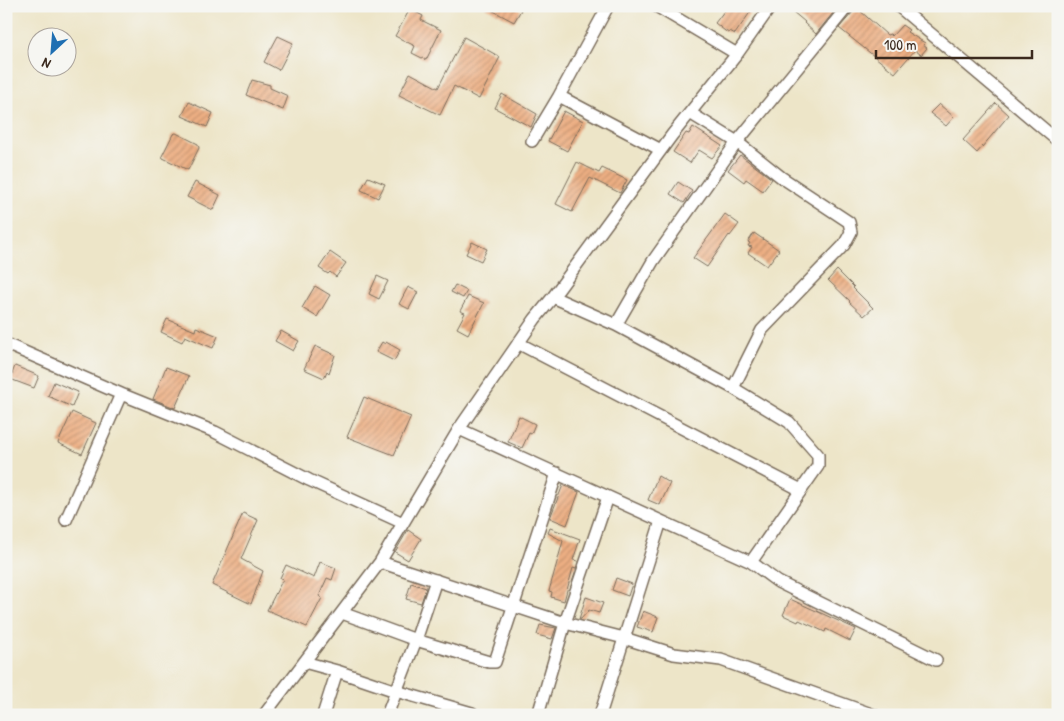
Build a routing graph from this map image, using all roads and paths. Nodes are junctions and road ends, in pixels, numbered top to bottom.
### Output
1 (608, 6) edge
2 (656, 6) edge
3 (771, 6) edge
4 (848, 6) edge
5 (898, 6) edge
6 (673, 10) edge
7 (737, 54) junction
8 (559, 96) junction
9 (690, 113) junction
10 (532, 141) dead end
11 (1058, 141) edge
12 (737, 142) junction
13 (661, 150) junction
14 (553, 297) junction
15 (616, 325) junction
16 (518, 343) junction
17 (6, 344) edge
18 (733, 388) junction
19 (121, 394) junction
20 (459, 429) junction
21 (557, 473) junction
22 (801, 490) junction
23 (608, 497) junction
24 (66, 520) dead end
25 (661, 521) junction
26 (403, 523) junction
27 (380, 562) junction
28 (751, 562) junction
29 (436, 580) junction
30 (512, 606) junction
31 (342, 612) junction
32 (565, 622) junction
33 (624, 638) junction
34 (416, 640) junction
35 (936, 660) dead end
36 (304, 662) junction
37 (337, 672) junction
38 (396, 691) junction
39 (264, 715) edge
40 (323, 715) edge
41 (388, 715) edge
42 (473, 715) edge
43 (538, 715) edge
44 (600, 715) edge
45 (874, 715) edge

1 - 8 street
2 - 6 street
3 - 7 street
4 - 12 street
5 - 11 street
6 - 7 street
7 - 9 street
8 - 10 street
8 - 13 street
9 - 12 street
9 - 13 street
12 - 15 street
12 - 18 street
13 - 14 street
14 - 15 street
14 - 16 street
15 - 18 street
16 - 20 street
16 - 22 street
17 - 19 street
18 - 22 street
19 - 24 street
19 - 26 street
20 - 21 street
20 - 26 street
21 - 23 street
21 - 30 street
22 - 28 street
23 - 25 street
23 - 32 street
25 - 28 street
25 - 33 street
26 - 27 street
27 - 29 street
27 - 31 street
28 - 35 street
29 - 30 street
29 - 34 street
30 - 32 street
30 - 34 street
31 - 34 street
31 - 36 street
32 - 33 street
32 - 43 street
33 - 44 street
33 - 45 street
34 - 38 street
36 - 37 street
36 - 39 street
37 - 38 street
37 - 40 street
38 - 41 street
38 - 42 street

